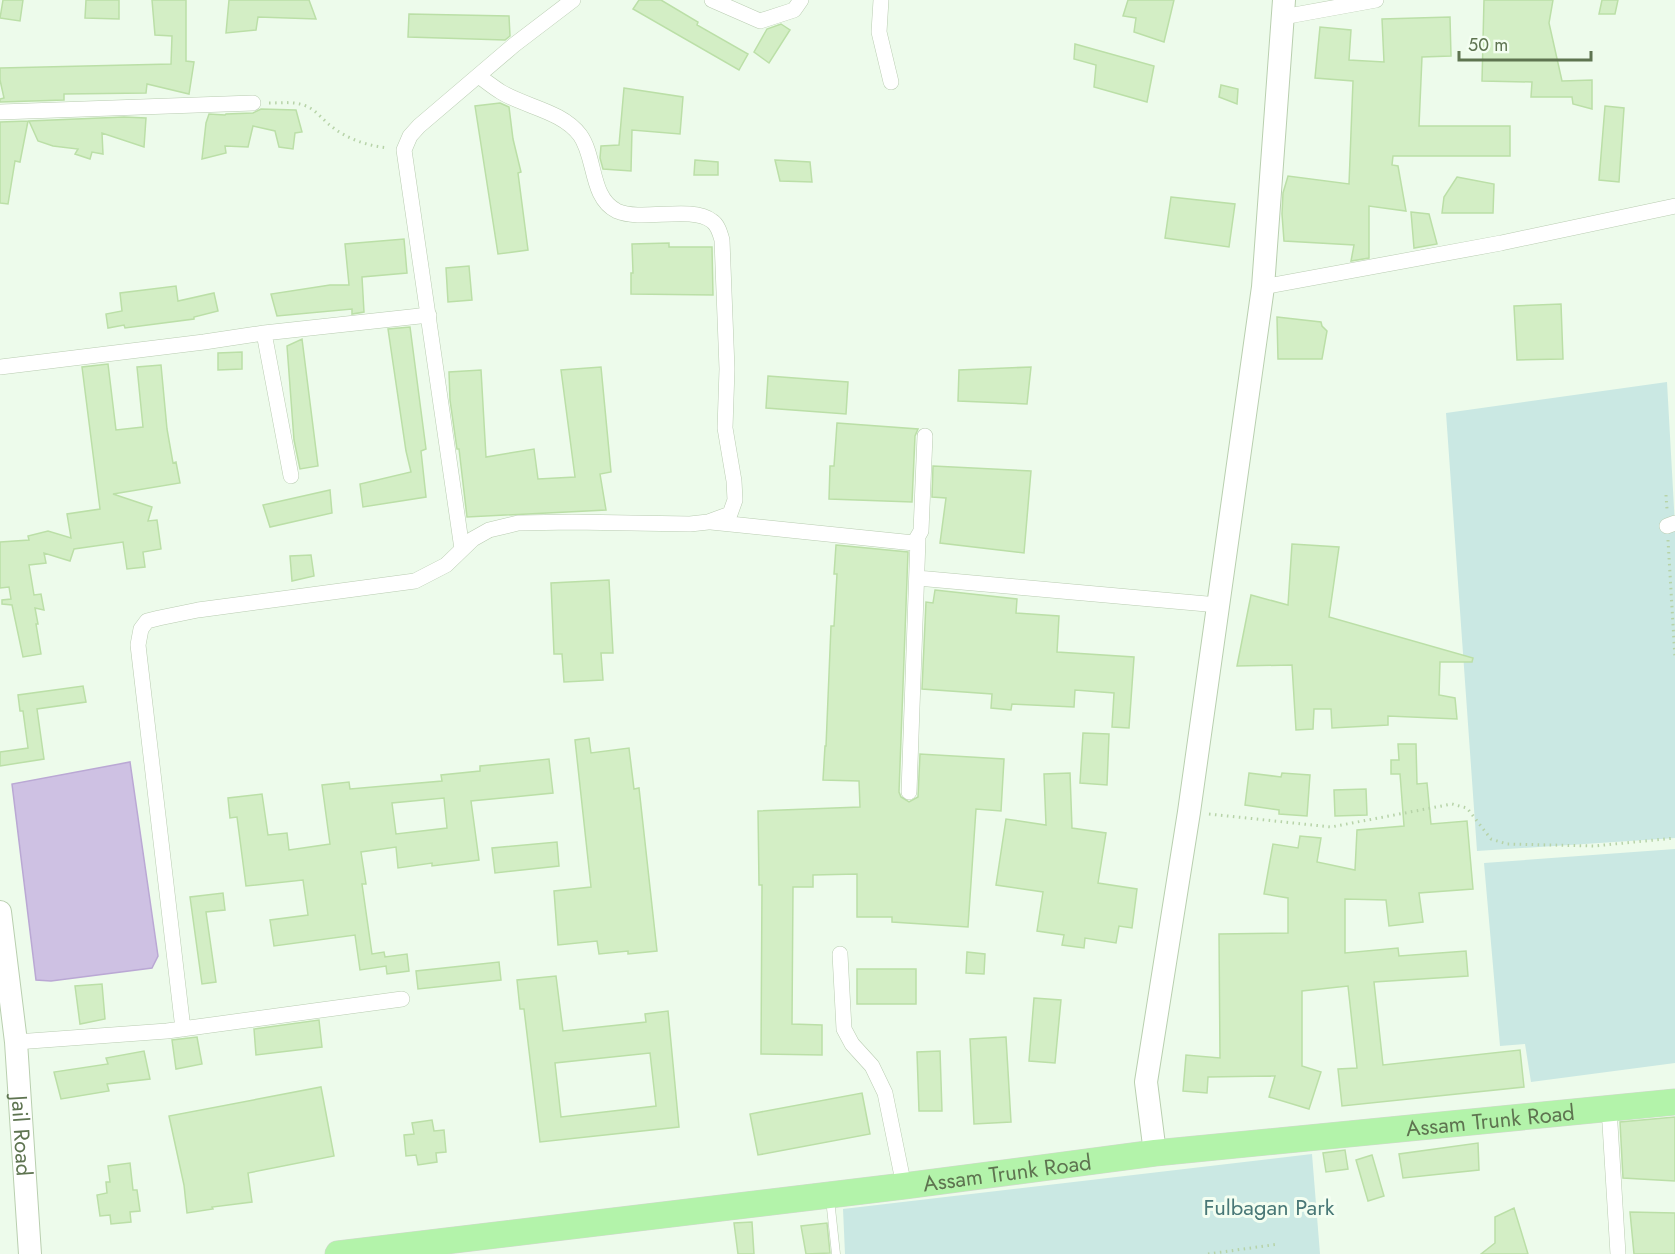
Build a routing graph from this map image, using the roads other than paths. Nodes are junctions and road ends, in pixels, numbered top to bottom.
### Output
1 (573, 0) edge
2 (712, 0) edge
3 (801, 0) edge
4 (881, 0) edge
5 (1376, 0) edge
6 (1284, 9) edge
7 (478, 76) junction
8 (891, 82) dead end
9 (253, 103) road end
10 (0, 112) edge
11 (1675, 206) edge
12 (1263, 286) junction
13 (429, 315) junction
14 (264, 333) junction
15 (0, 367) edge
16 (925, 436) dead end
17 (291, 476) dead end
18 (708, 522) junction
19 (918, 539) junction
20 (462, 549) junction
21 (917, 578) junction
22 (1218, 605) junction
23 (909, 792) dead end
24 (0, 912) edge
25 (840, 954) dead end
26 (402, 999) dead end
27 (183, 1029) junction
28 (16, 1042) junction
29 (1675, 1102) edge
30 (1609, 1108) junction
31 (1155, 1153) junction
32 (904, 1186) junction
33 (830, 1195) junction
34 (30, 1254) edge
35 (338, 1254) edge
36 (836, 1254) edge
37 (1618, 1254) edge

1 - 7 street
2 - 3 street
4 - 8 street
5 - 6 street
6 - 12 main road
7 - 13 street
7 - 18 street
9 - 10 street
11 - 12 street
12 - 22 main road
13 - 14 street
13 - 20 street
14 - 15 street
14 - 17 street
16 - 19 street
18 - 19 street
18 - 20 street
19 - 21 street
20 - 27 street
21 - 22 street
21 - 23 street
22 - 31 main road
24 - 28 main road, Jail Road
25 - 32 street
26 - 27 street
27 - 28 street
28 - 34 main road, Jail Road
29 - 30 main road, Assam Trunk Road
30 - 31 main road, Assam Trunk Road
30 - 37 street
31 - 32 main road, Assam Trunk Road
32 - 33 main road, Assam Trunk Road
33 - 35 main road, Assam Trunk Road
33 - 36 lane

